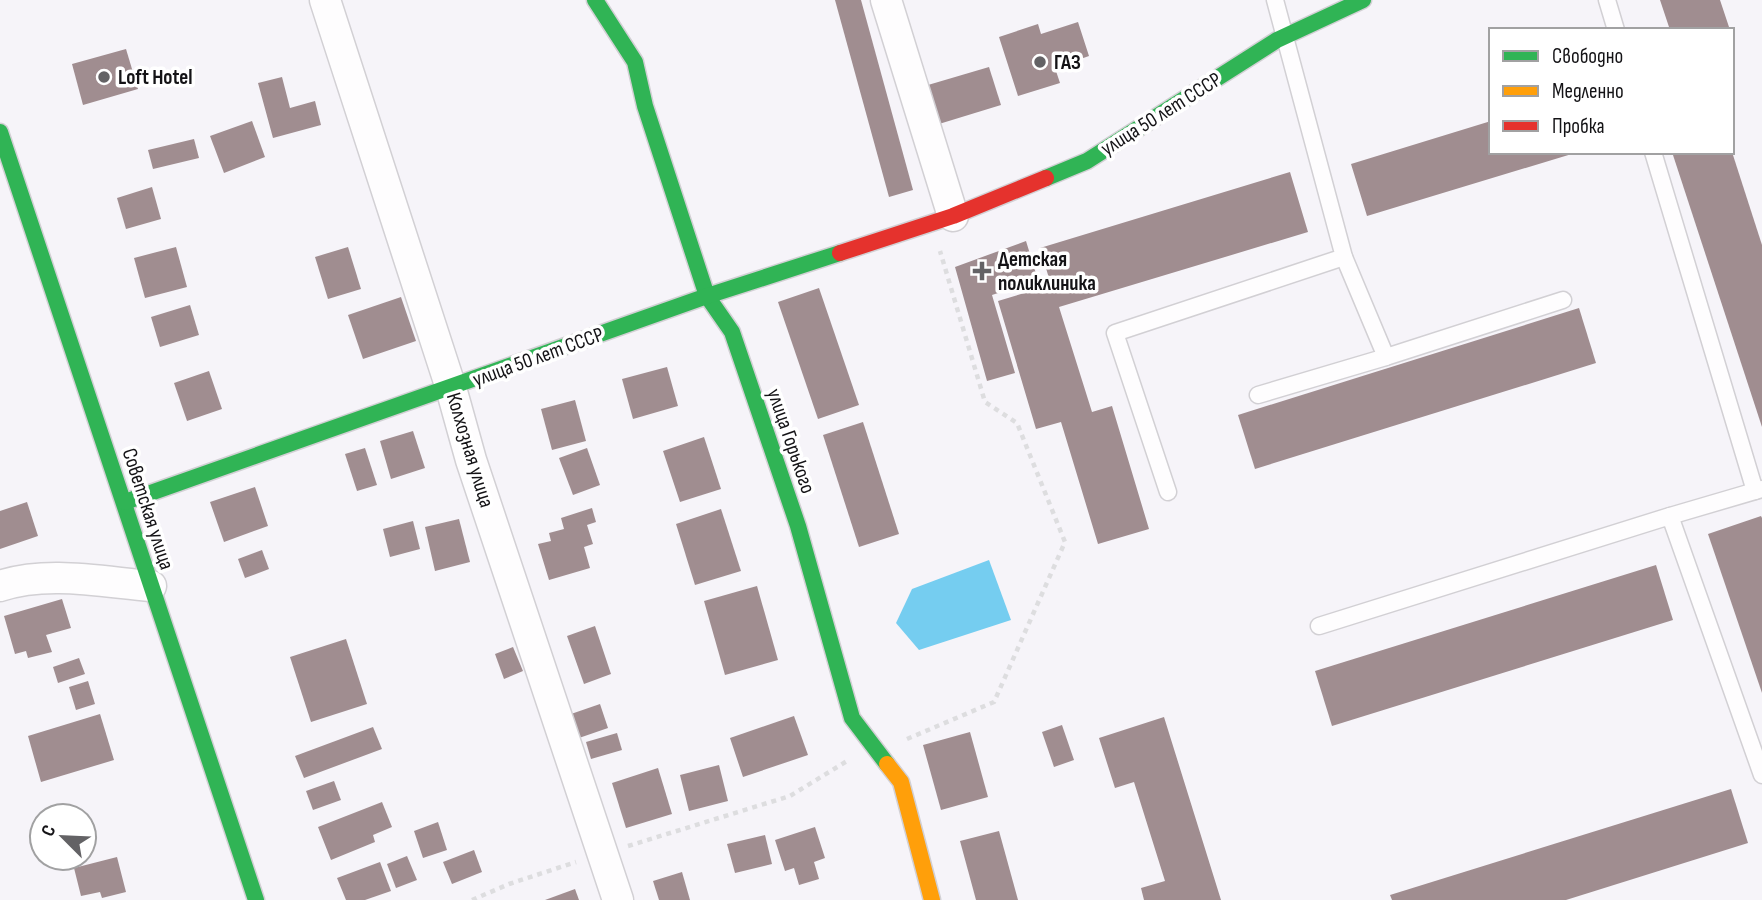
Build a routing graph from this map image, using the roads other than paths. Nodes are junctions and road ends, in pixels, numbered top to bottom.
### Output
1 (325, 0) edge
2 (595, 0) edge
3 (886, 0) edge
4 (1275, 0) edge
5 (1363, 0) edge
6 (1607, 0) edge
7 (1615, 28) edge
8 (1286, 36) junction
9 (0, 132) edge
10 (1654, 154) edge
11 (953, 216) junction
12 (1344, 257) junction
13 (707, 296) junction
14 (1563, 300) dead end
15 (1386, 357) junction
16 (451, 388) junction
17 (1258, 395) dead end
18 (1759, 490) edge
19 (1168, 492) dead end
20 (125, 502) junction
21 (1670, 516) junction
22 (0, 586) edge
23 (151, 586) junction
24 (1319, 626) dead end
25 (1762, 775) edge
26 (256, 900) edge
27 (618, 900) edge
28 (932, 900) edge

1 - 16 street, Колхозная улица
2 - 13 street, улица Горького
3 - 11 street
4 - 8 lane
5 - 8 street, улица 50 лет СССР
6 - 7 lane
8 - 11 street, улица 50 лет СССР
8 - 12 lane
9 - 20 street, Советская улица
10 - 18 lane
11 - 13 street, улица 50 лет СССР
12 - 15 lane
12 - 19 lane
13 - 16 street, улица 50 лет СССР
13 - 28 street, улица Горького
14 - 15 lane
15 - 17 lane
16 - 20 street, улица 50 лет СССР
16 - 27 street, Колхозная улица
18 - 21 lane
20 - 23 street, Советская улица
21 - 24 lane
21 - 25 lane
22 - 23 street
23 - 26 street, Советская улица

